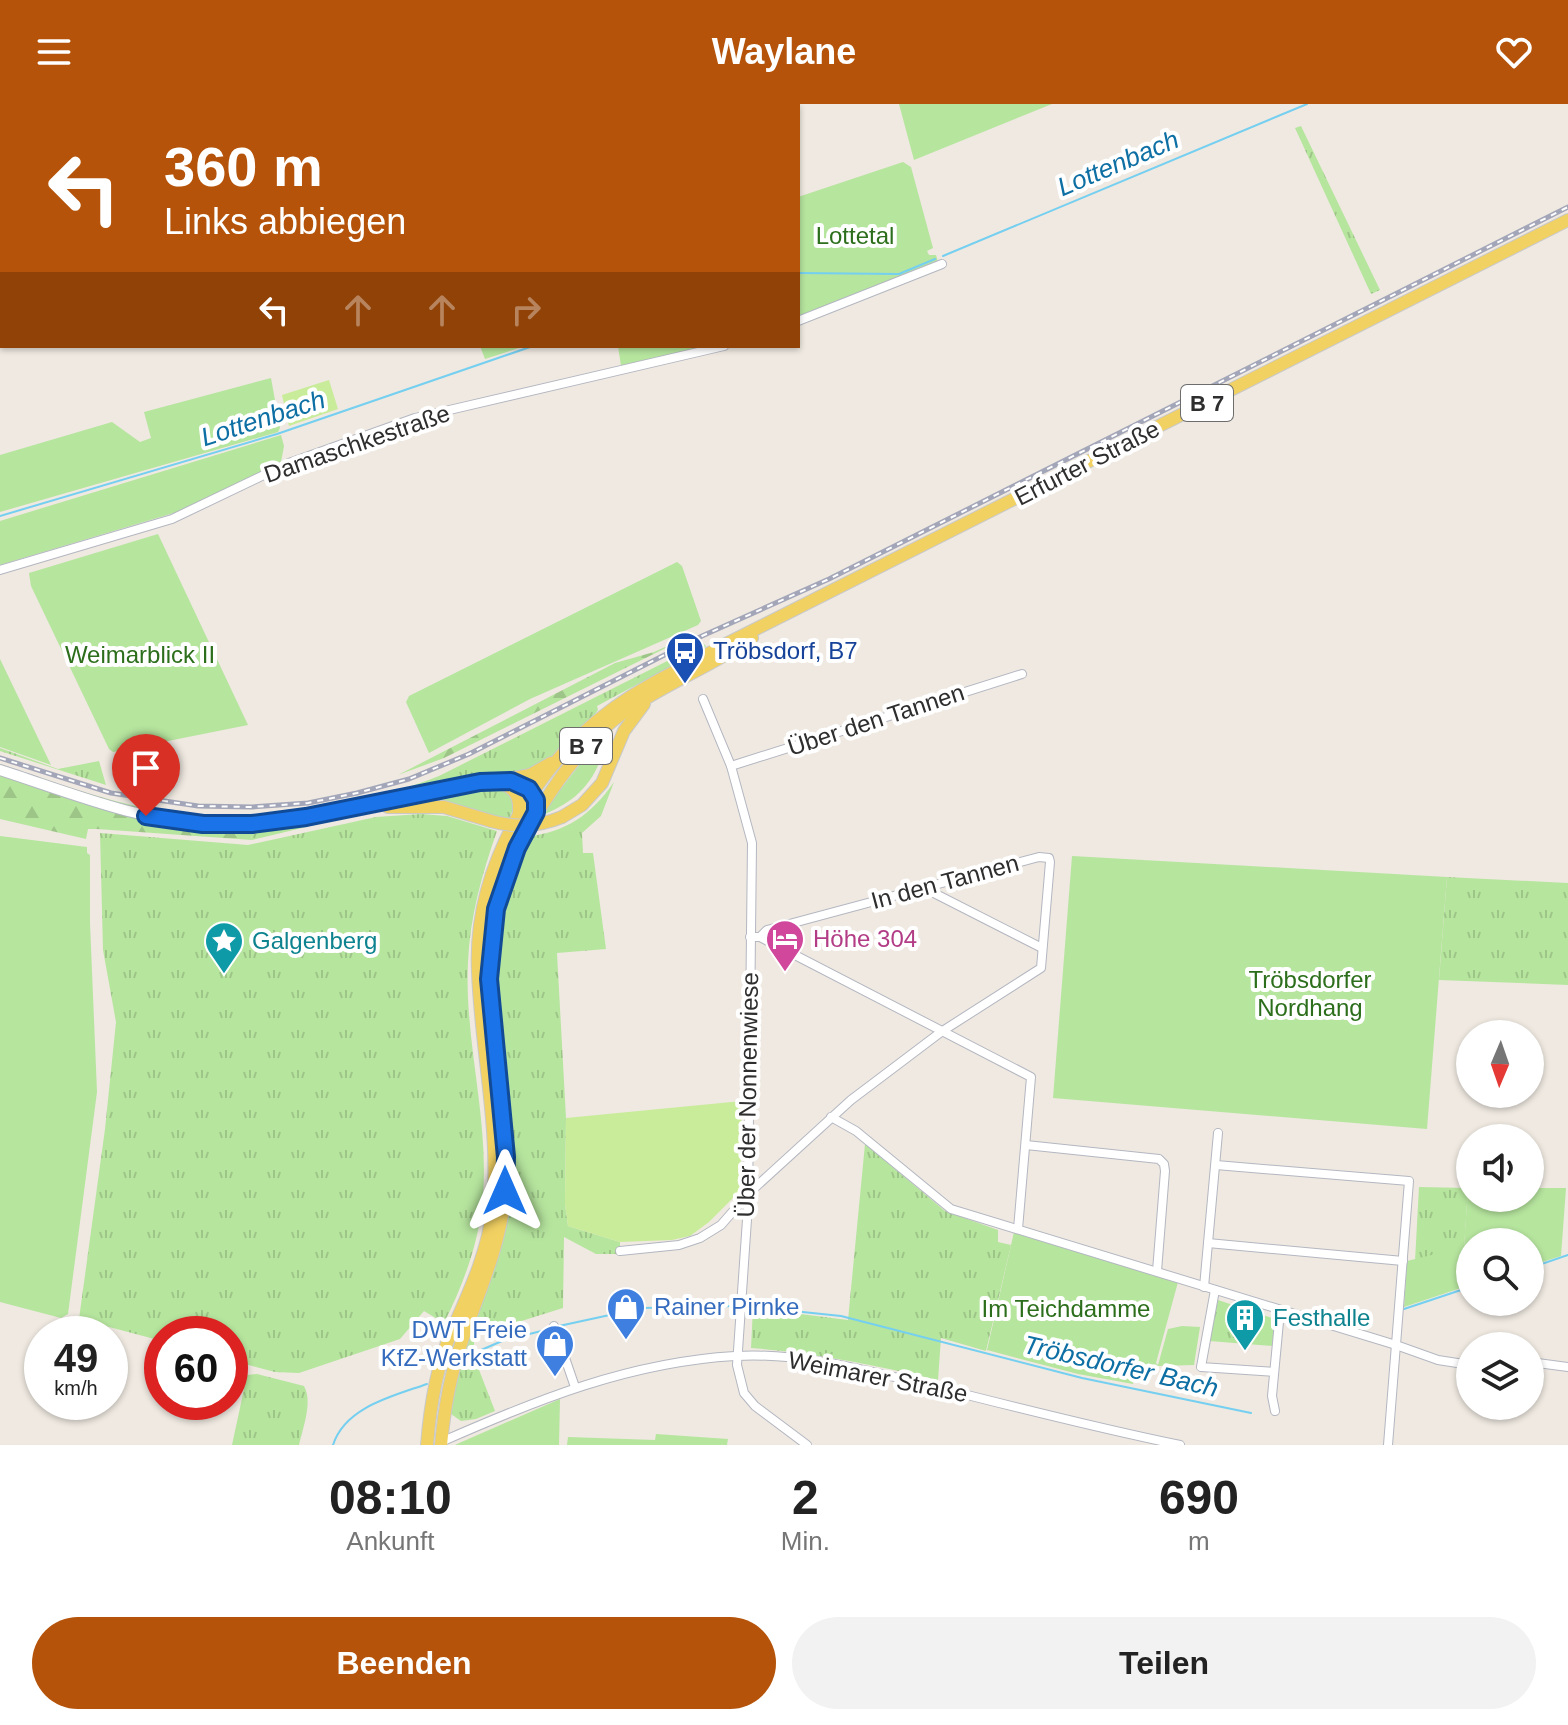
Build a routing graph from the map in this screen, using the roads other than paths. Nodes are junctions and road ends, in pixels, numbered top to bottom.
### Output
1 (1568, 220) edge
2 (942, 264) dead end
3 (800, 320) edge
4 (715, 348) edge
5 (0, 570) edge
6 (777, 620) junction
7 (1022, 674) dead end
8 (650, 695) junction
9 (703, 699) dead end
10 (561, 756) junction
11 (731, 766) junction
12 (0, 770) edge
13 (494, 781) junction
14 (533, 794) junction
15 (345, 810) junction
16 (536, 812) junction
17 (519, 818) junction
18 (922, 887) junction
19 (750, 937) junction
20 (760, 937) junction
21 (1042, 948) junction
22 (941, 1032) junction
23 (831, 1117) junction
24 (1218, 1133) dead end
25 (1026, 1145) junction
26 (1216, 1165) junction
27 (749, 1193) junction
28 (1018, 1229) junction
29 (1208, 1243) junction
30 (620, 1251) dead end
31 (1403, 1261) junction
32 (1157, 1271) junction
33 (1204, 1287) junction
34 (1215, 1290) junction
35 (1280, 1311) junction
36 (554, 1326) dead end
37 (1396, 1345) junction
38 (738, 1356) junction
39 (1456, 1363) edge
40 (1544, 1364) edge
41 (1568, 1367) edge
42 (1274, 1372) junction
43 (575, 1387) junction
44 (1275, 1411) dead end
45 (438, 1444) edge
46 (427, 1445) edge
47 (807, 1445) edge
48 (1180, 1445) edge
49 (1388, 1445) edge

1 - 6 main road, Erfurter Straße / B 7
2 - 3 street
4 - 5 street, Damaschkestraße
6 - 8 main road, Erfurter Straße / B 7
6 - 10 main road, Erfurter Straße / B 7
7 - 11 street, Über den Tannen
8 - 15 main road, B 7, bridge
8 - 16 main road, B 7
9 - 11 street, Über der Nonnenwiese
10 - 13 main road
10 - 14 main road, B 7
11 - 19 street, Über der Nonnenwiese
12 - 15 street
13 - 14 main road
13 - 15 main road
13 - 17 main road
14 - 16 main road
14 - 17 main road, B 7
16 - 45 main road, B 7
17 - 46 main road, B 7
18 - 20 street, In den Tannen
18 - 21 street
18 - 21 street, In den Tannen
19 - 20 street, In den Tannen
19 - 27 street, Über der Nonnenwiese
20 - 22 street
21 - 22 street
22 - 23 street
22 - 25 street
23 - 27 street
23 - 28 street
24 - 26 street
25 - 28 street
25 - 32 street
26 - 29 street
26 - 31 street
27 - 30 street
27 - 38 street, Über der Nonnenwiese
28 - 32 street
29 - 31 street
29 - 33 street
31 - 37 street
32 - 33 street
33 - 34 street
34 - 35 street
34 - 42 street
35 - 37 street
35 - 42 street
36 - 43 street
37 - 39 street
37 - 49 street
38 - 43 street, Weimarer Straße
38 - 47 street, Über der Nonnenwiese
38 - 48 street, Weimarer Straße
40 - 41 street
42 - 44 street
43 - 45 street, Weimarer Straße

